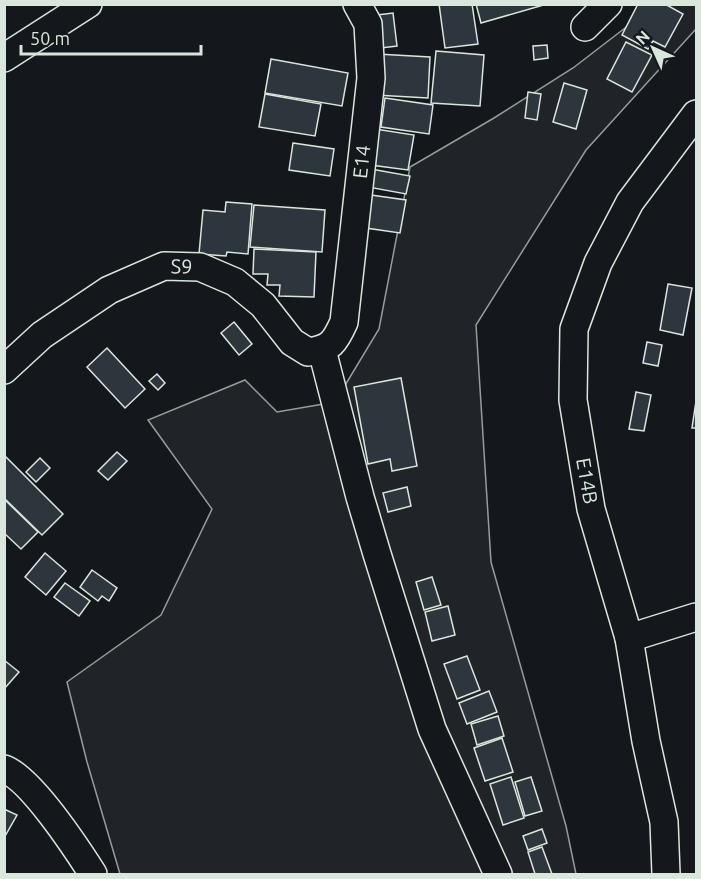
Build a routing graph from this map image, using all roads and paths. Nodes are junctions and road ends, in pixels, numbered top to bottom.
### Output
1 (88, 4) edge
2 (357, 4) edge
3 (608, 4) edge
4 (585, 27) dead end
5 (4, 58) edge
6 (696, 114) edge
7 (322, 350) junction
8 (4, 370) edge
9 (696, 617) edge
10 (629, 638) junction
11 (4, 769) edge
12 (93, 874) edge
13 (498, 874) edge
14 (666, 874) edge

1 - 5 street
2 - 7 street, E14
3 - 4 street
6 - 10 street, E14B
7 - 8 street, S9
7 - 13 street
9 - 10 street
10 - 14 street, E14B
11 - 12 street

